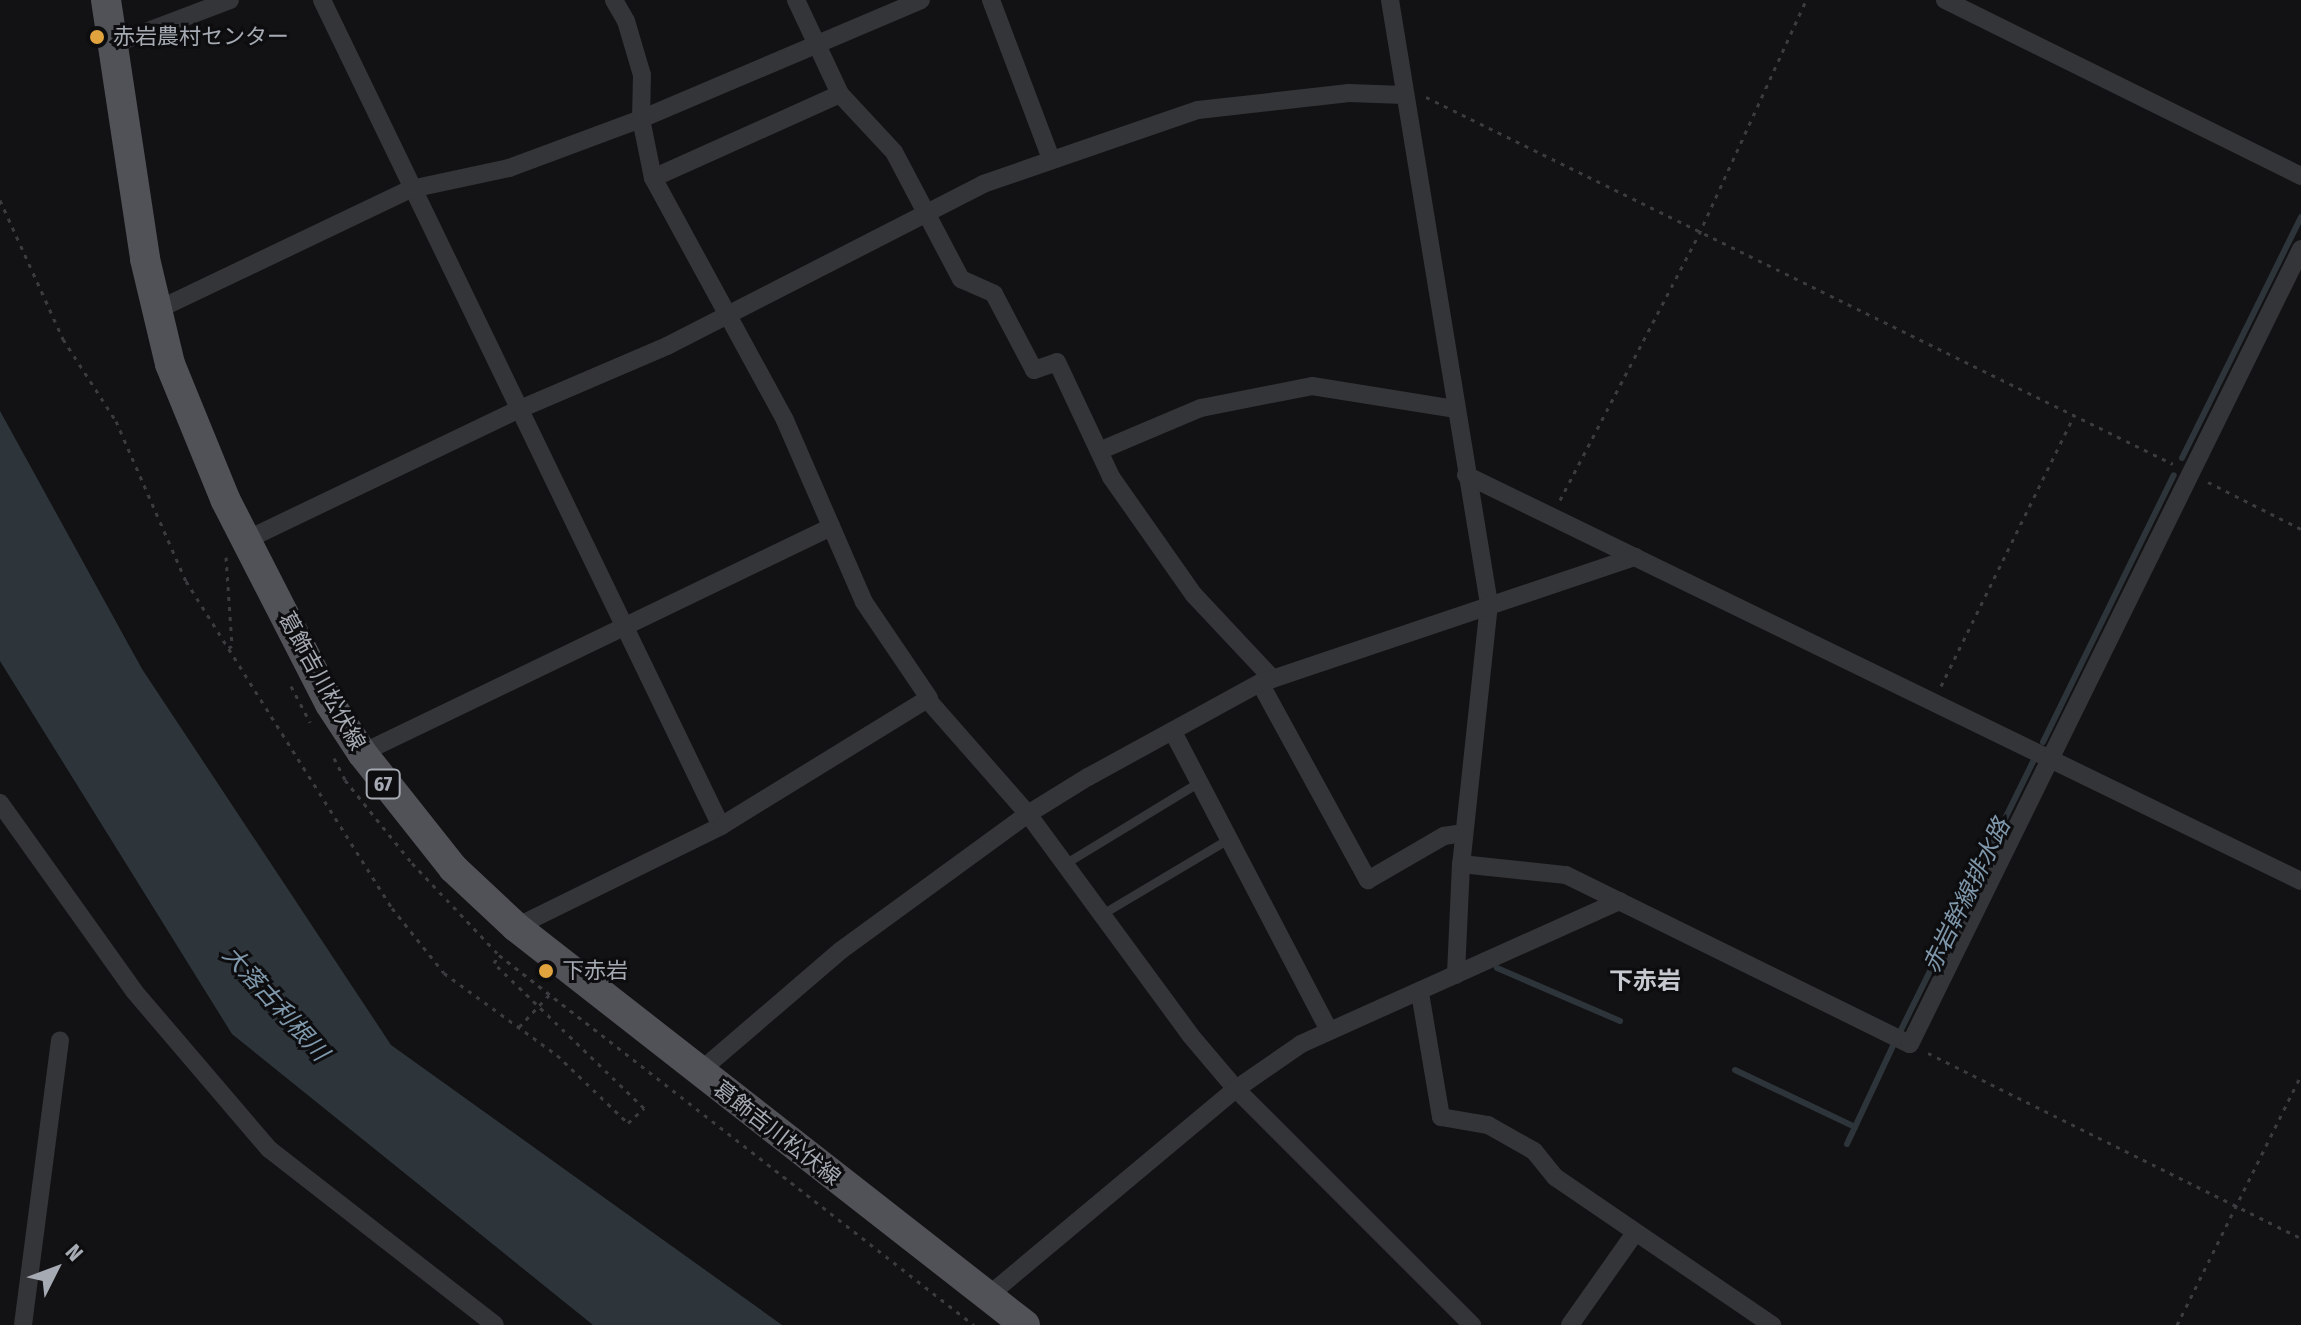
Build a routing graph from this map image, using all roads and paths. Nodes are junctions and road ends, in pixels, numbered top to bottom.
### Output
1 (106, 0) edge
2 (230, 0) edge
3 (322, 0) edge
4 (614, 0) edge
5 (796, 0) edge
6 (921, 0) edge
7 (991, 0) edge
8 (1390, 0) edge
9 (1806, 0) edge
10 (1945, 0) edge
11 (114, 44) junction
12 (814, 45) junction
13 (1403, 90) junction
14 (840, 94) junction
15 (641, 119) junction
16 (1051, 159) junction
17 (2301, 176) edge
18 (653, 178) junction
19 (411, 189) junction
20 (930, 213) junction
21 (1699, 234) junction
22 (2301, 249) edge
23 (155, 311) junction
24 (730, 313) junction
25 (520, 409) junction
26 (1456, 409) junction
27 (2074, 416) junction
28 (1099, 451) junction
29 (2193, 474) junction
30 (1466, 475) junction
31 (1552, 514) junction
32 (831, 527) junction
33 (2301, 529) edge
34 (236, 549) junction
35 (1635, 557) junction
36 (1489, 604) junction
37 (624, 624) junction
38 (226, 649) dead end
39 (1267, 681) junction
40 (927, 699) junction
41 (1934, 700) junction
42 (1173, 732) junction
43 (362, 753) junction
44 (2052, 757) junction
45 (1199, 782) junction
46 (0, 803) edge
47 (1028, 814) junction
48 (721, 826) junction
49 (1464, 833) junction
50 (1230, 838) junction
51 (1066, 863) junction
52 (1461, 864) junction
53 (2301, 881) edge
54 (1619, 901) junction
55 (1101, 915) junction
56 (516, 927) junction
57 (1456, 975) junction
58 (1420, 993) junction
59 (550, 994) dead end
60 (519, 1027) dead end
61 (1329, 1031) junction
62 (60, 1040) dead end
63 (1910, 1044) junction
64 (699, 1072) junction
65 (2301, 1075) edge
66 (1236, 1089) junction
67 (2236, 1205) junction
68 (1635, 1233) junction
69 (2301, 1238) edge
70 (988, 1296) junction
71 (23, 1325) edge
72 (495, 1325) edge
73 (1025, 1325) edge
74 (1472, 1325) edge
75 (1570, 1325) edge
76 (1772, 1325) edge
77 (2177, 1325) edge

1 - 11 main road, 葛飾吉川松伏線 / 67
2 - 11 street
3 - 19 street
4 - 15 street
5 - 12 street
6 - 12 street
7 - 16 street
8 - 13 street
9 - 21 path
10 - 17 street
11 - 23 main road, 葛飾吉川松伏線 / 67
12 - 14 street
12 - 15 street
13 - 16 street
13 - 21 path
13 - 26 street
14 - 18 street
14 - 20 street
15 - 18 street
15 - 19 street
16 - 20 street
18 - 24 street
19 - 23 street
19 - 25 street
20 - 24 street
20 - 28 street
21 - 27 path
21 - 31 path
22 - 29 street
23 - 34 main road, 葛飾吉川松伏線 / 67
24 - 25 street
24 - 32 street
25 - 34 street
25 - 37 street
26 - 28 street
26 - 30 street
27 - 29 path
27 - 41 path
28 - 39 street
29 - 33 path
29 - 44 street
30 - 31 street
30 - 36 street
31 - 35 street
32 - 37 street
32 - 40 street
34 - 38 path
34 - 43 main road, 葛飾吉川松伏線 / 67
35 - 36 street
35 - 41 street
36 - 39 street
36 - 49 street
37 - 43 street
37 - 48 street
39 - 42 street
39 - 49 street
40 - 47 street
40 - 48 street
41 - 44 street
42 - 45 street
42 - 47 street
43 - 56 main road, 葛飾吉川松伏線 / 67
44 - 53 street
44 - 63 street
45 - 50 street
45 - 51 lane
46 - 72 street
47 - 51 street
47 - 64 street
48 - 56 street
49 - 52 street
50 - 55 lane
50 - 61 street
51 - 55 street
52 - 54 street
52 - 57 street
54 - 57 street
54 - 63 street
55 - 66 street
56 - 64 main road, 葛飾吉川松伏線 / 67
57 - 58 street
58 - 61 street
58 - 68 street
59 - 60 path
61 - 66 street
62 - 71 street
63 - 67 path
64 - 70 main road, 葛飾吉川松伏線 / 67
65 - 67 path
66 - 70 street
66 - 74 street
67 - 69 path
67 - 77 path
68 - 75 street
68 - 76 street
70 - 73 main road, 葛飾吉川松伏線 / 67

